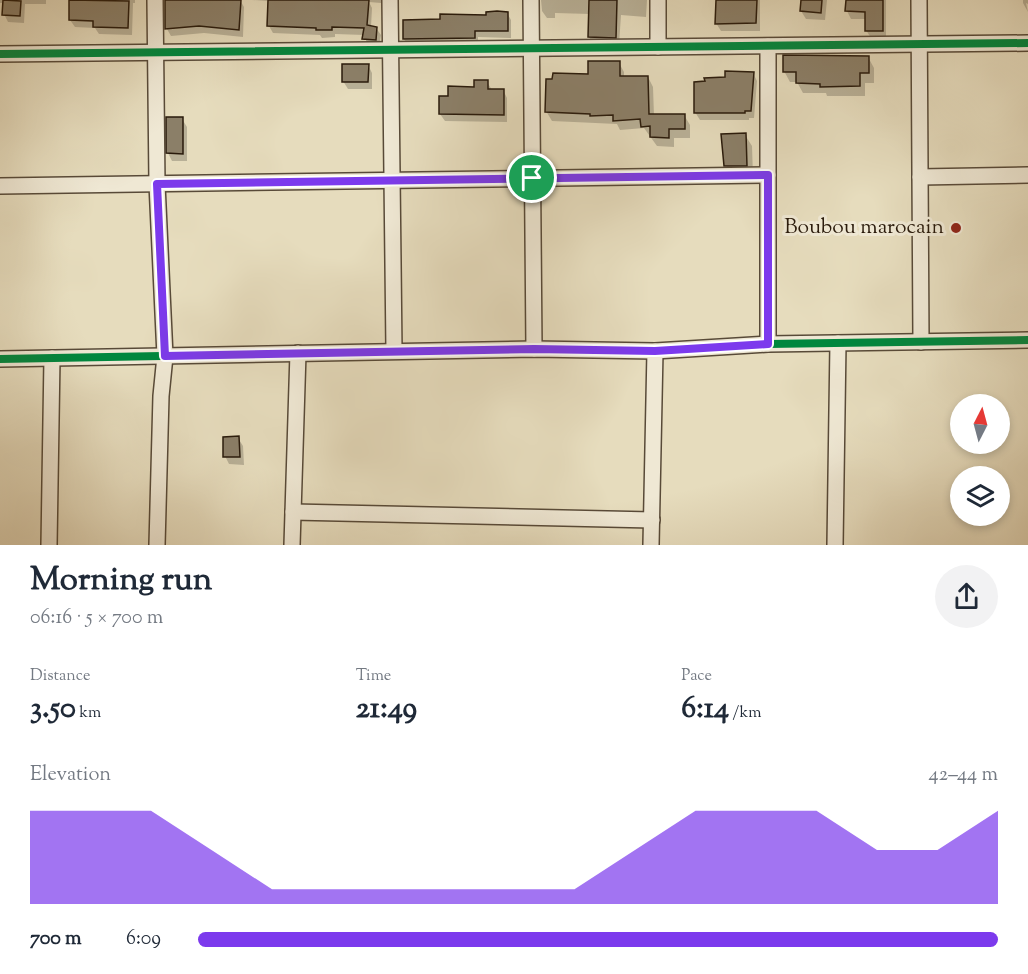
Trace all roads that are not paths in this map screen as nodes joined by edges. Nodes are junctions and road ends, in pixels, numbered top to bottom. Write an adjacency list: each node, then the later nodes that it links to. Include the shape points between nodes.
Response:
1 (156, 0): 12 (street)
2 (390, 0): 11 (street)
3 (531, 0): 10 (street)
4 (658, 0): 9 (street)
5 (919, 0): 7 (street)
6 (1028, 43): 7 (street)
7 (920, 44): 8 (street); 16 (street)
8 (768, 46): 9 (street); 14 (street)
9 (658, 47): 10 (street)
10 (531, 48): 11 (street); 17 (street)
11 (391, 50): 12 (street); 18 (street)
12 (157, 52): 13 (street); 19 (street)
13 (0, 54)
14 (768, 175): 17 (street); 24 (street)
15 (1028, 175): 16 (street)
16 (920, 177): 22 (street)
17 (532, 178): 18 (street); 25 (street)
18 (392, 180): 19 (street); 26 (street)
19 (157, 184): 20 (street); 29 (street)
20 (0, 186)
21 (1028, 340): 22 (street)
22 (921, 342): 23 (street)
23 (838, 343): 24 (street); 38 (street)
24 (768, 344): 27 (street)
25 (534, 349): 26 (street); 27 (street)
26 (394, 351): 28 (street)
27 (655, 351): 33 (street)
28 (298, 353): 29 (street); 32 (street)
29 (165, 356): 30 (street); 35 (street)
30 (52, 358): 31 (street); 34 (street)
31 (0, 359)
32 (293, 512): 33 (street); 36 (street)
33 (652, 520): 37 (street)
34 (49, 545)
35 (157, 545)
36 (292, 545)
37 (651, 545)
38 (835, 545)

